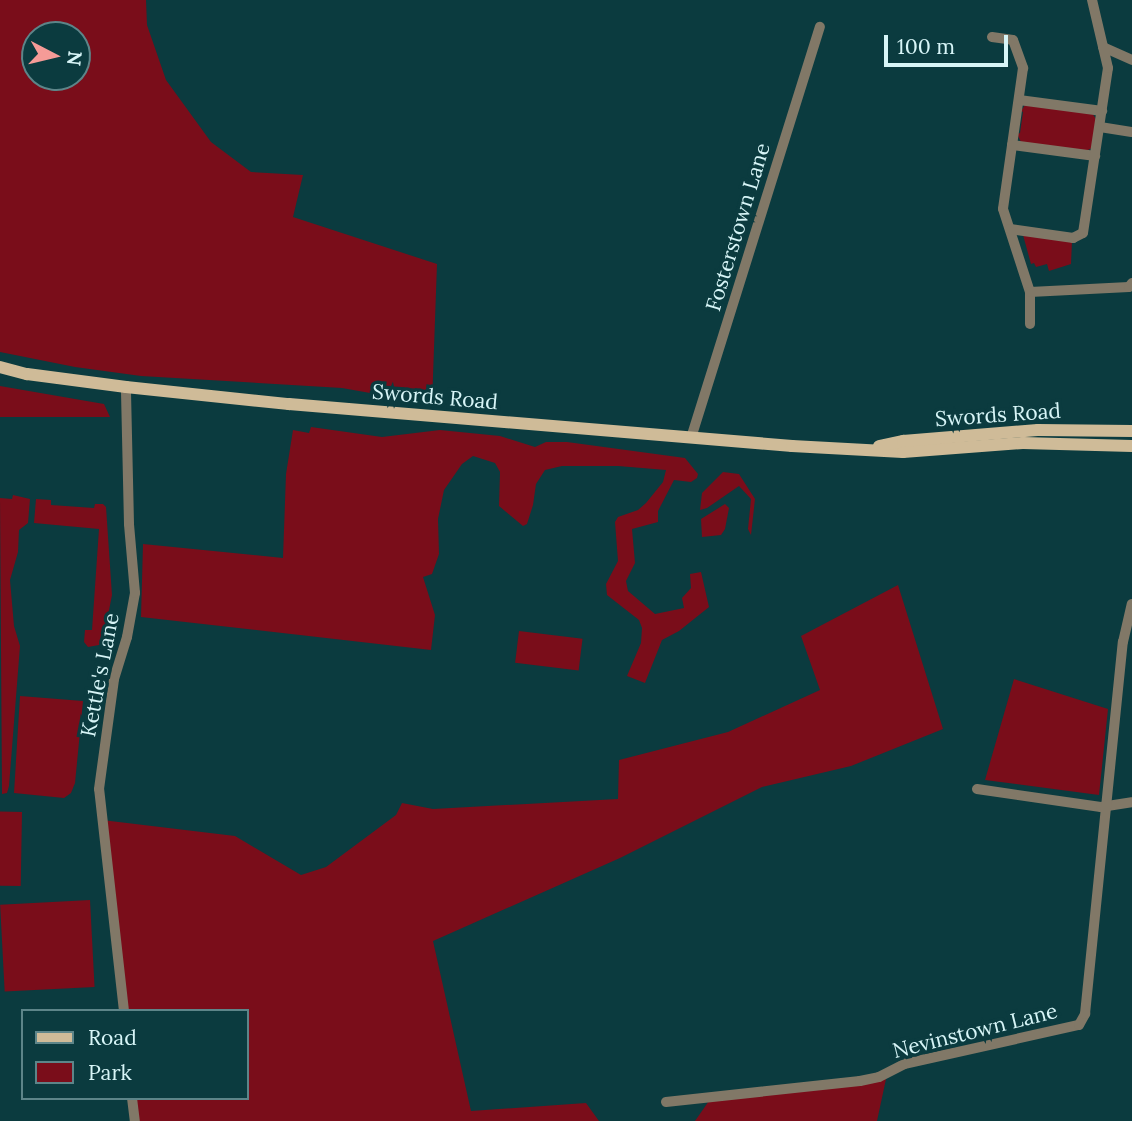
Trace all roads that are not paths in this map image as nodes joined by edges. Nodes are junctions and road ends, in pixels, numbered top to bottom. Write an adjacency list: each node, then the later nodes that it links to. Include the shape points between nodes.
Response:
1 (1092, 0): 4 (street)
2 (820, 27): 19 (street, Fosterstown Lane)
3 (992, 37): 6 (street, via 1017,44 1023,68)
4 (1103, 47): 5 (street); 7 (street, via 1108,68)
5 (1132, 60)
6 (1018, 100): 7 (street); 10 (street)
7 (1102, 111): 8 (street)
8 (1100, 127): 9 (street); 11 (street)
9 (1132, 132)
10 (1012, 145): 11 (street); 12 (street, via 1003,209)
11 (1095, 156): 12 (street, via 1080,237)
12 (1010, 229): 14 (street)
13 (1132, 283): 14 (street, via 1129,287)
14 (1030, 292): 15 (street)
15 (1030, 324)
16 (0, 367): 17 (main road, Swords Road)
17 (125, 387): 19 (main road, Swords Road); 26 (street, Kettle's Lane, via 135,593 114,679 99,789)
18 (1132, 431): 21 (main road, Swords Road, via 1038,430 903,441)
19 (691, 438): 21 (main road, Swords Road)
20 (1132, 446): 21 (main road, Swords Road, via 1062,443 903,452)
21 (869, 449)
22 (1132, 604): 25 (street, Nevinstown Lane, via 1123,642)
23 (977, 789): 25 (street)
24 (1132, 802): 25 (street)
25 (1108, 807): 28 (street, Nevinstown Lane, via 1085,1014 1079,1025 904,1064 860,1081)
26 (124, 1009)
27 (132, 1100): 29 (street)
28 (666, 1102)
29 (135, 1121)

